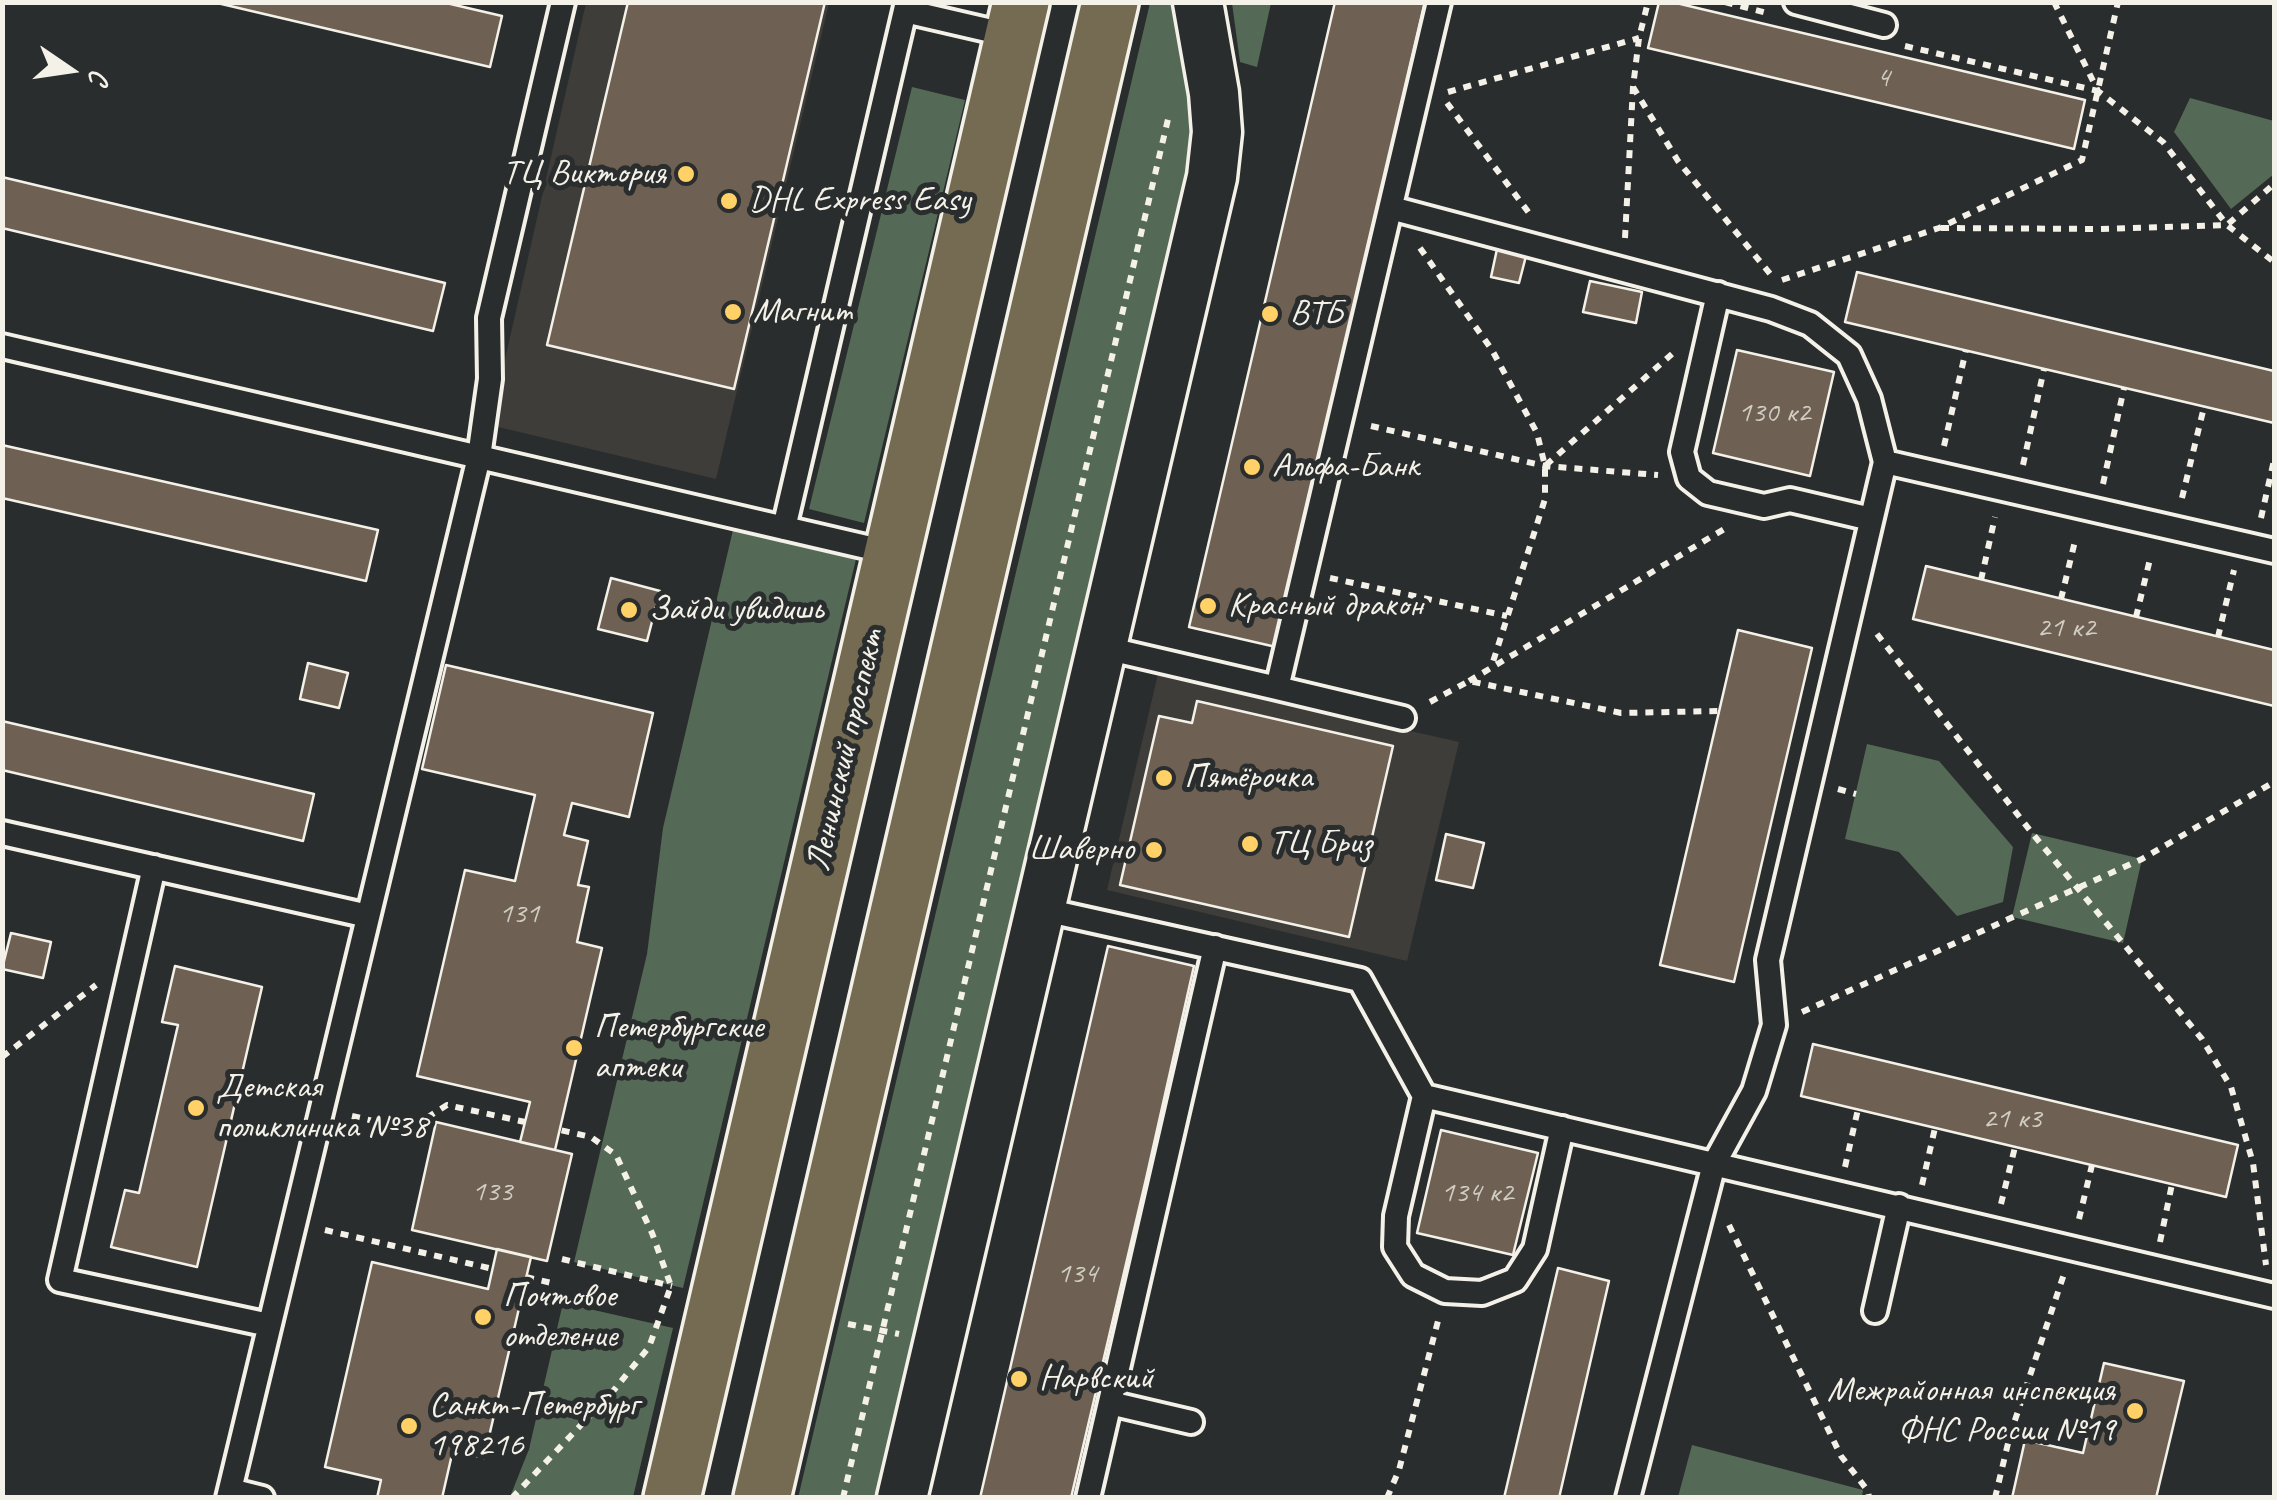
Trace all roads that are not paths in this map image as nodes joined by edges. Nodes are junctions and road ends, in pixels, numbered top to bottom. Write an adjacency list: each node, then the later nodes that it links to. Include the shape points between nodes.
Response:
1 (563, 2): 12 (lane, via 489,318 490,379)
2 (1110, 2): 38 (main road)
3 (1198, 2): 18 (street, via 1214,93 1212,177)
4 (1438, 2): 9 (lane)
5 (1796, 3): 8 (lane)
6 (906, 7): 7 (lane); 15 (lane)
7 (1017, 19): 17 (main road, Ленинский проспект)
8 (1884, 25)
9 (1391, 208): 10 (lane); 19 (lane)
10 (1718, 294): 13 (lane, via 1810,324 1849,354 1869,399); 14 (lane, via 1682,452 1689,478 1708,493 1764,506 1790,500)
11 (2, 346): 12 (lane)
12 (479, 457): 15 (lane); 24 (lane)
13 (1884, 462): 14 (lane); 16 (lane)
14 (1871, 519): 28 (lane, via 1768,960 1774,1025 1754,1090)
15 (784, 528): 17 (lane)
16 (2256, 547)
17 (892, 554): 37 (main road, Ленинский проспект)
18 (1101, 648): 19 (lane); 23 (street)
19 (1278, 688): 20 (lane)
20 (1402, 718)
21 (2, 833): 22 (lane)
22 (154, 868): 24 (lane); 32 (lane, via 60,1280)
23 (1040, 908): 25 (lane); 39 (street)
24 (368, 916): 32 (lane)
25 (1215, 947): 26 (lane, via 1360,980); 33 (lane)
26 (1424, 1096): 27 (lane); 27 (lane, via 1396,1216 1396,1247 1413,1275 1446,1291 1482,1292 1515,1280 1534,1249)
27 (1562, 1128): 28 (lane)
28 (1711, 1174): 29 (lane); 41 (lane)
29 (1908, 1208): 30 (lane); 31 (lane)
30 (2272, 1296)
31 (1875, 1311)
32 (269, 1325): 35 (lane)
33 (1110, 1403): 34 (lane); 40 (lane)
34 (1191, 1422)
35 (229, 1494): 36 (lane)
36 (262, 1498)
37 (672, 1498)
38 (762, 1498)
39 (902, 1498)
40 (1088, 1498)
41 (1628, 1498)

